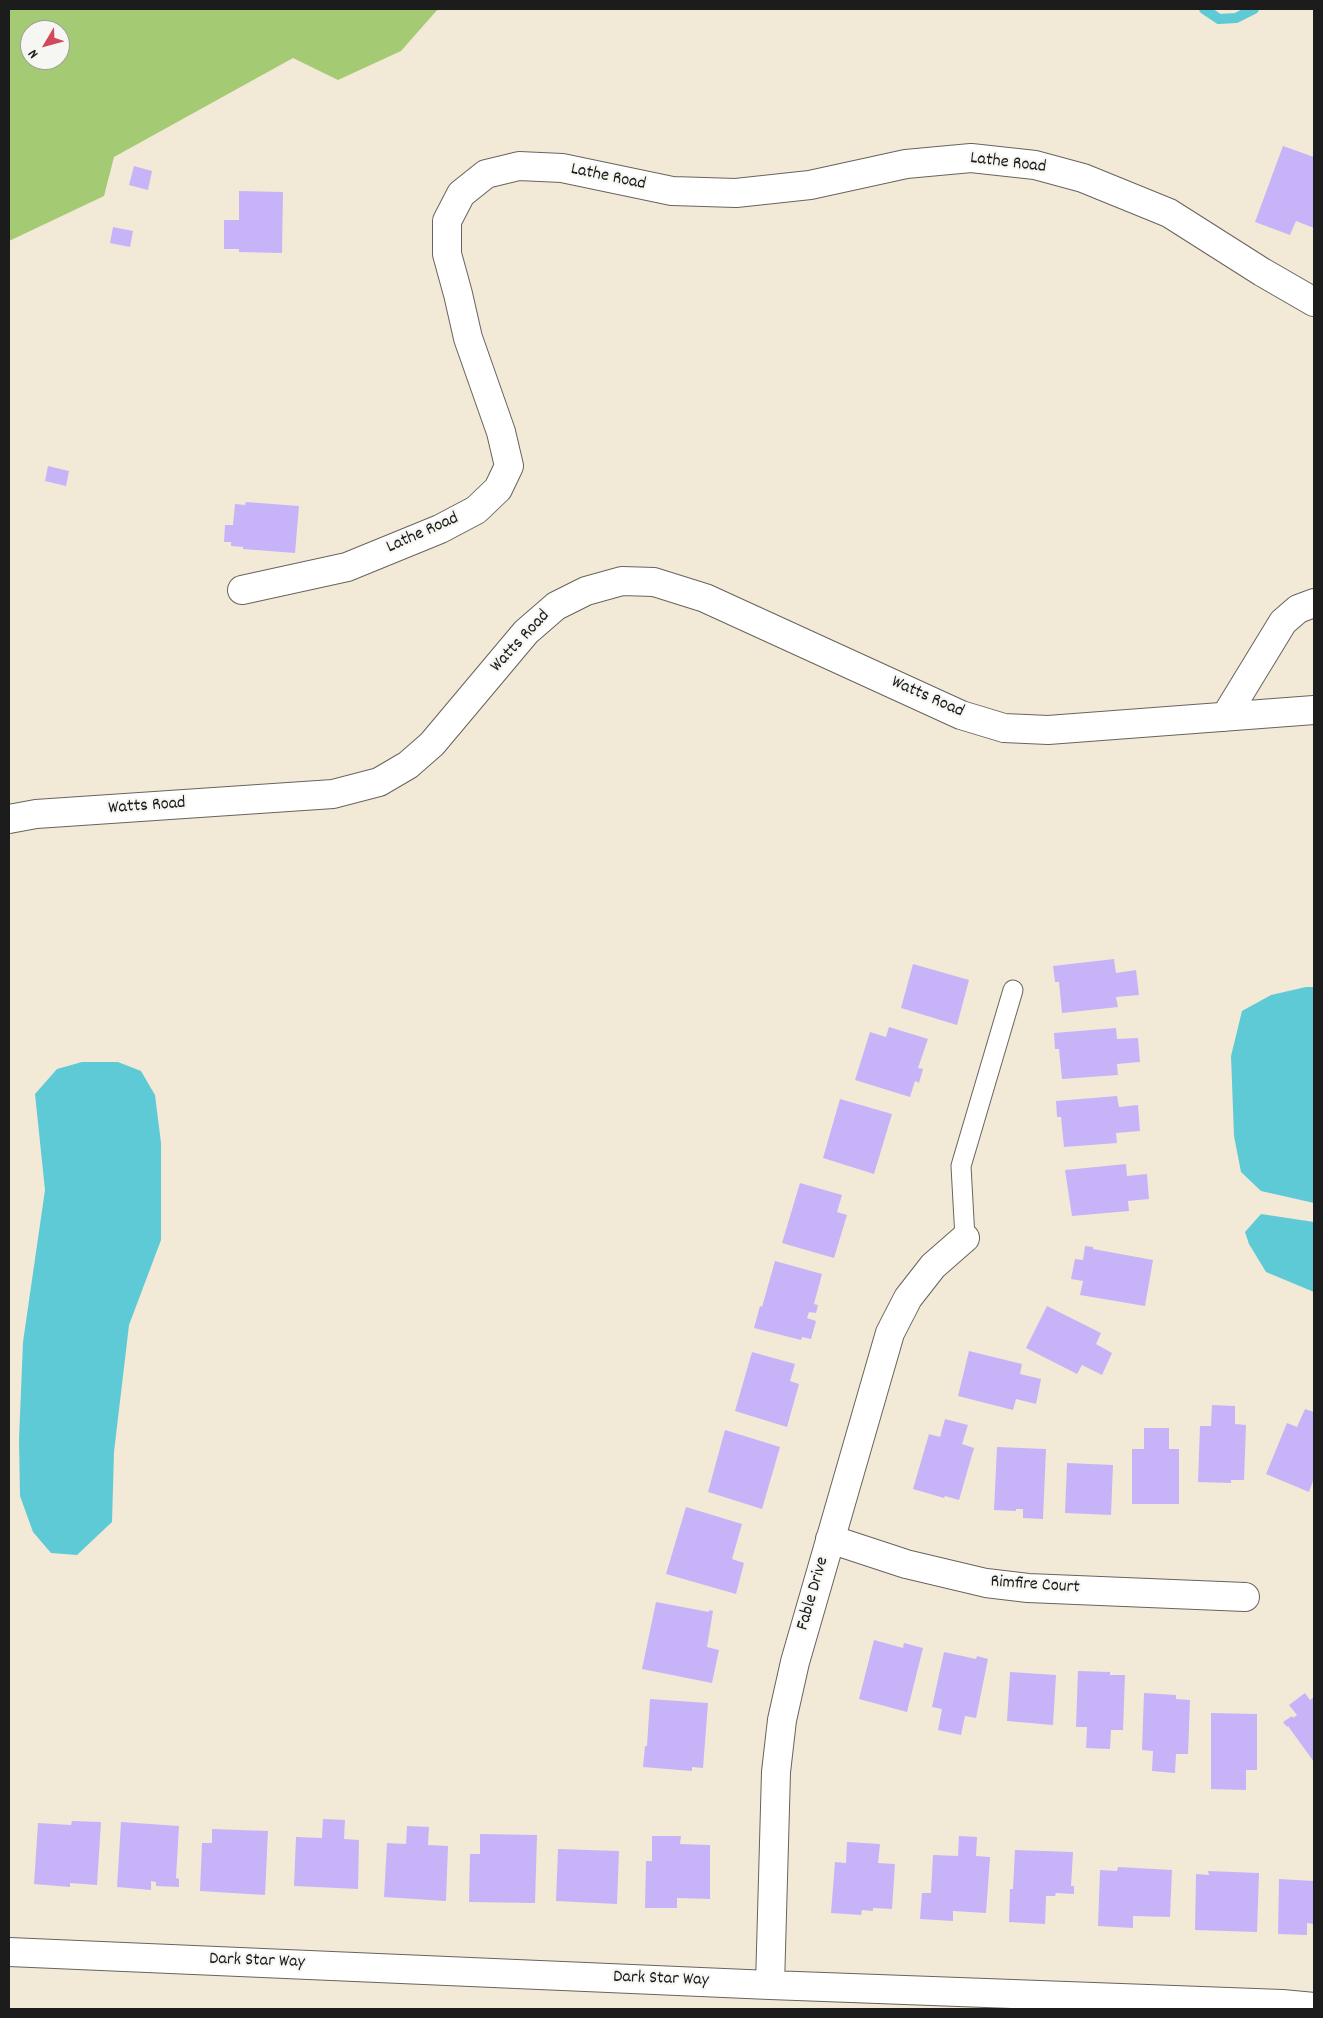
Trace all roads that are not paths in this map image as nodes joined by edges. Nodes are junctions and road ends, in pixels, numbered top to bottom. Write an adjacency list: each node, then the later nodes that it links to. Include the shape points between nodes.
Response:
1 (1314, 302): 2 (street, Lathe Road, via 1168,213 1083,178 1036,165 971,158 906,164 810,185 736,193 672,191 562,168 520,166 486,174 461,194 447,221 447,254 468,338 510,466 498,489 476,510 440,529 347,567)
2 (242, 590)
3 (1314, 603): 5 (street, via 1298,609 1283,622)
4 (1314, 710): 5 (street, Watts Road)
5 (1225, 717): 6 (street, Watts Road, via 1048,730 1004,728 961,715 705,598 654,582 622,582 586,591 556,606 526,632 432,744 408,765 378,782 333,794 36,814)
6 (9, 819)
7 (1013, 990): 8 (lane, via 961,1166)
8 (965, 1238): 9 (street, Fable Drive, via 933,1266 913,1291 890,1333)
9 (830, 1539): 10 (street, Rimfire Court, via 906,1564 986,1583 1028,1588); 12 (street, Fable Drive, via 782,1720 776,1772)
10 (1245, 1597)
11 (9, 1952): 12 (street, Dark Star Way)
12 (770, 1985): 13 (street, Dark Star Way)
13 (1314, 2007)

